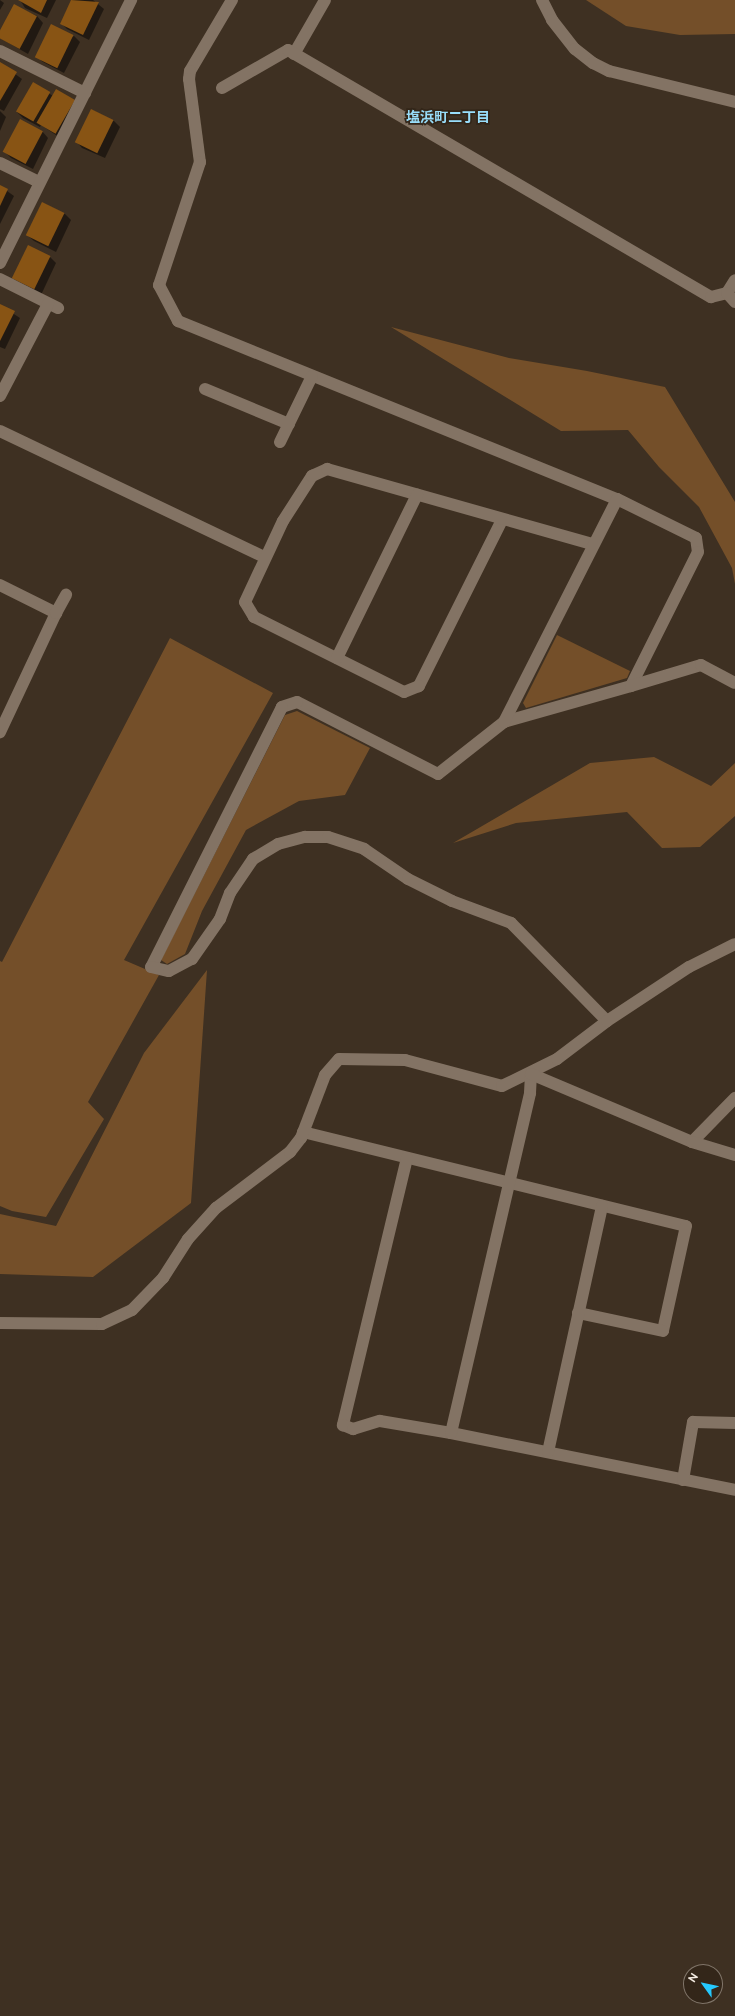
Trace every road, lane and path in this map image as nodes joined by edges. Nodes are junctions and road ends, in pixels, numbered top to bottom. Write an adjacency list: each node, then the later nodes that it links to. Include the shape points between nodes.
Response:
1 (232, 0): 16 (street, via 190,71 200,162 159,285 178,321)
2 (325, 0): 6 (street)
3 (542, 0): 9 (street, via 552,20 575,49 593,63 609,71)
4 (127, 2): 8 (street)
5 (0, 51): 8 (street)
6 (294, 54): 7 (street, via 288,50); 15 (street, via 711,297)
7 (222, 88)
8 (85, 93): 11 (street)
9 (735, 102)
10 (0, 163): 11 (street)
11 (39, 182): 12 (street)
12 (0, 263)
13 (0, 278): 18 (street, via 53,306)
14 (735, 280): 15 (street)
15 (731, 297)
16 (312, 376): 19 (street); 23 (street)
17 (204, 389): 19 (street)
18 (0, 396)
19 (289, 424): 21 (street)
20 (0, 431): 26 (street)
21 (280, 442)
22 (417, 495): 24 (street); 26 (street, via 327,469 312,476 283,521); 30 (street)
23 (617, 499): 25 (street); 32 (street, via 696,538 698,552)
24 (502, 520): 25 (street); 30 (street, via 419,686 404,692)
25 (592, 544): 33 (street)
26 (264, 557): 30 (street, via 245,602 254,617)
27 (0, 585): 29 (street)
28 (66, 595): 29 (street)
29 (56, 613): 34 (street)
30 (337, 658)
31 (735, 683): 32 (street, via 701,665)
32 (631, 686): 33 (street)
33 (504, 722): 36 (street, via 438,774 297,702 282,707 151,967 169,971 192,959 220,919 230,893 253,859 278,844 305,837 328,837 364,849 408,879 452,901 511,924)
34 (0, 732)
35 (735, 944): 36 (street, via 689,967)
36 (608, 1021): 37 (street, via 557,1059)
37 (531, 1074): 39 (street, via 502,1086 405,1060 338,1059 325,1076); 40 (street); 43 (street, via 530,1092)
38 (735, 1098): 40 (street)
39 (303, 1132): 42 (street); 46 (street, via 290,1152 216,1208 188,1239 163,1278 132,1310 102,1324)
40 (692, 1142): 41 (street)
41 (735, 1155)
42 (407, 1158): 43 (street); 48 (street, via 343,1425 353,1429 380,1421)
43 (508, 1183): 44 (street); 48 (street)
44 (602, 1206): 45 (street); 45 (street, via 686,1226 663,1331)
45 (578, 1313): 49 (street)
46 (0, 1323)
47 (735, 1423): 50 (street, via 693,1422)
48 (451, 1433): 49 (street)
49 (548, 1452): 50 (street)
50 (683, 1480): 51 (street)
51 (735, 1490)

